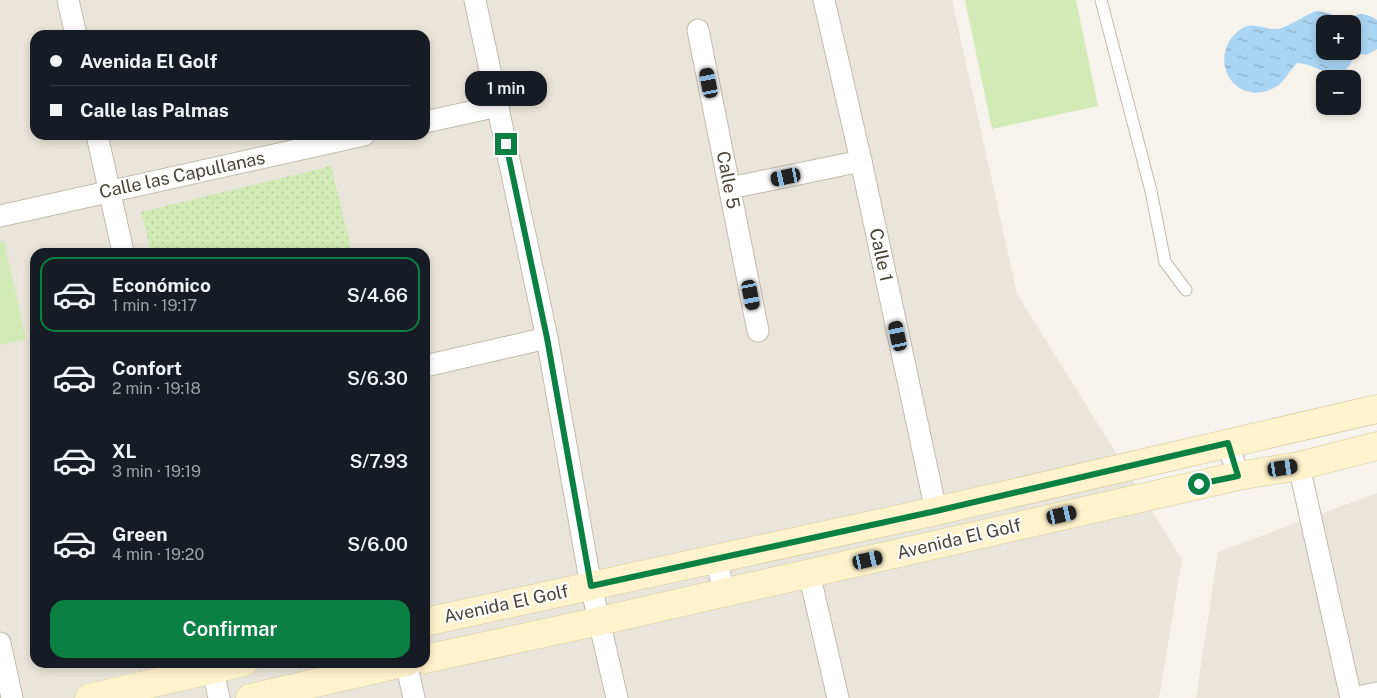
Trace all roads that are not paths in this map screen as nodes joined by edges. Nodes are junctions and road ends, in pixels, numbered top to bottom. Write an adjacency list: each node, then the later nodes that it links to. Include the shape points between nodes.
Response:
1 (68, 0): 5 (street)
2 (475, 0): 7 (street)
3 (824, 0): 11 (street, Calle 1)
4 (1101, 0): 16 (lane, via 1151,192 1165,262)
5 (75, 30)
6 (698, 30): 12 (street, Calle 5)
7 (498, 106): 8 (street); 18 (street)
8 (430, 121)
9 (98, 140): 13 (street)
10 (341, 140): 13 (street, Calle las Capullanas)
11 (861, 161): 12 (street); 25 (street, Calle 1)
12 (730, 188): 17 (street, Calle 5)
13 (109, 191): 14 (street, Calle las Capullanas); 15 (street)
14 (0, 216)
15 (122, 248)
16 (1186, 290)
17 (758, 331)
18 (547, 338): 19 (street); 28 (street)
19 (430, 365)
20 (1377, 409): 21 (main road, Avenida El Golf)
21 (1228, 443): 24 (street); 25 (main road, Avenida El Golf)
22 (1377, 446): 23 (main road, Avenida El Golf)
23 (1298, 466): 24 (main road, Avenida El Golf); 46 (street)
24 (1238, 476): 27 (main road, Avenida El Golf)
25 (936, 511): 26 (main road, Avenida El Golf)
26 (716, 559): 28 (main road, Avenida El Golf); 29 (street)
27 (809, 573): 29 (main road, Avenida El Golf); 45 (street)
28 (591, 586): 30 (main road, Avenida El Golf); 31 (street)
29 (724, 592): 31 (main road, Avenida El Golf)
30 (430, 621)
31 (600, 621): 33 (main road, Avenida El Golf); 44 (street)
32 (0, 643): 39 (street)
33 (430, 657)
34 (204, 668): 40 (main road)
35 (212, 668): 41 (street)
36 (381, 668): 42 (main road)
37 (408, 668): 43 (street)
38 (1377, 693): 46 (street)
39 (12, 698)
40 (89, 698)
41 (219, 698)
42 (250, 698)
43 (414, 698)
44 (617, 698)
45 (838, 698)
46 (1352, 698)

